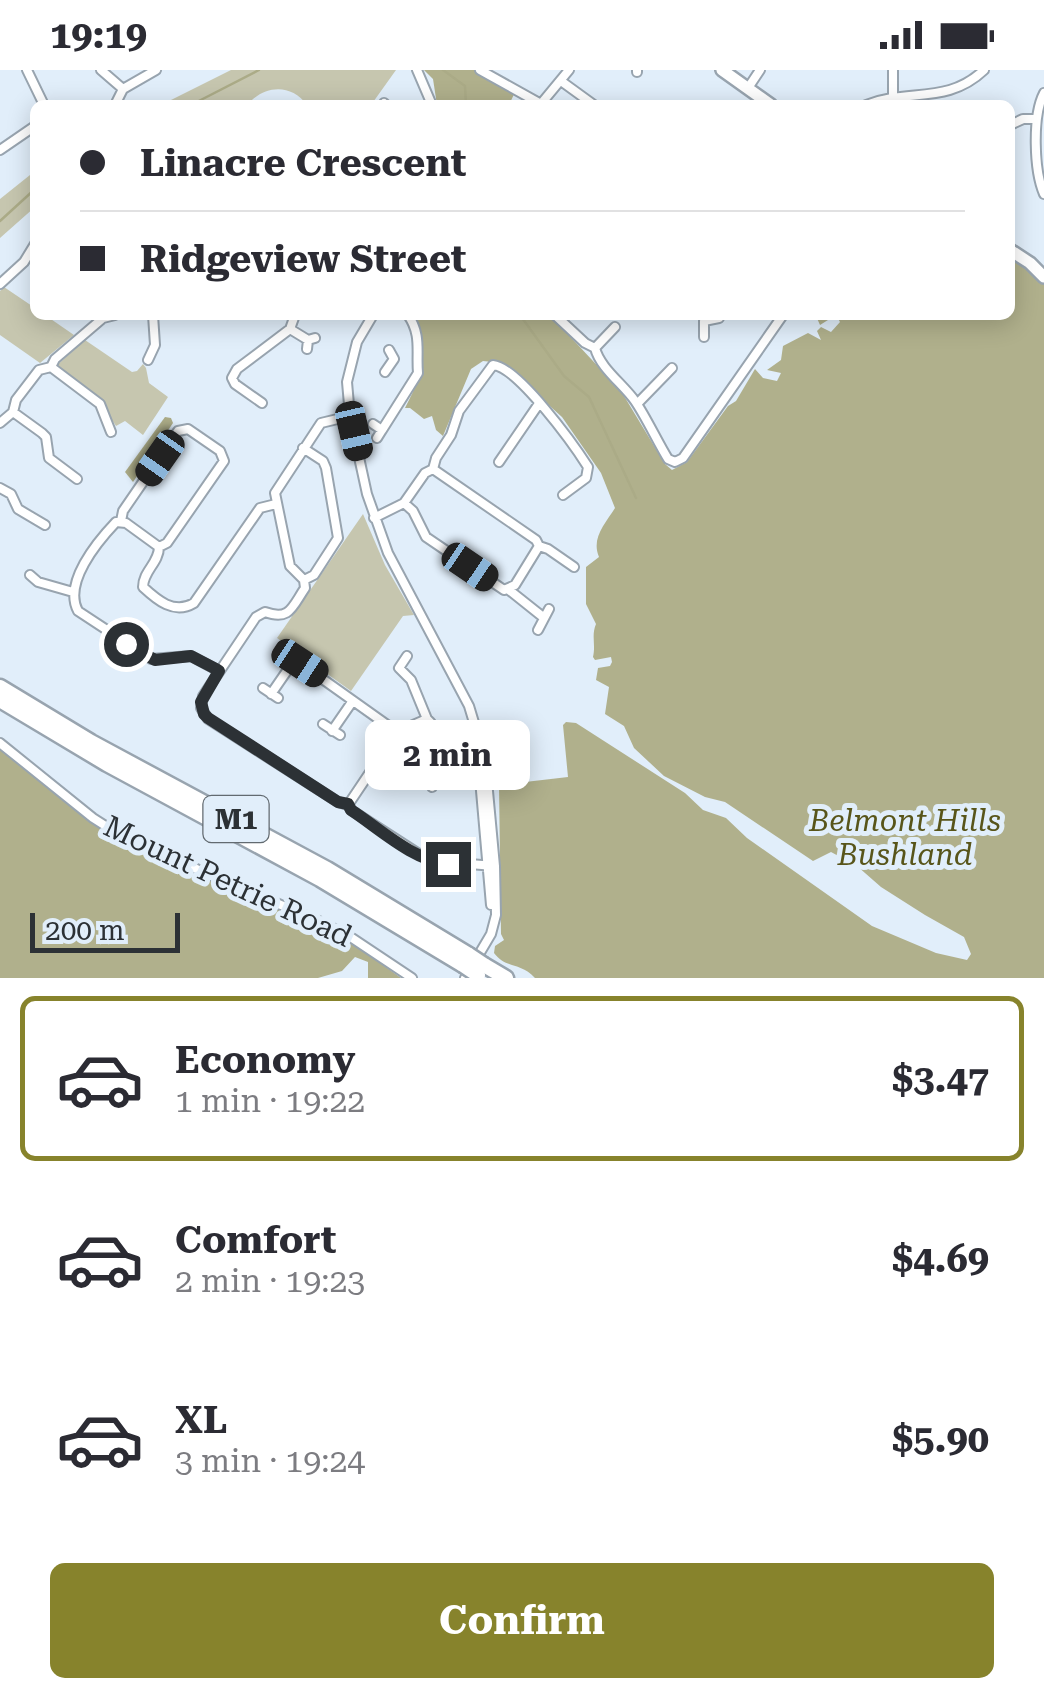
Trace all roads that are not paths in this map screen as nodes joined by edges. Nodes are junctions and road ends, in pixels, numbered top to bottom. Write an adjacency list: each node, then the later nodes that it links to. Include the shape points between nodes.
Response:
1 (27, 70): 18 (street)
2 (101, 70): 14 (street)
3 (156, 70): 14 (street)
4 (417, 70): 20 (street)
5 (480, 70): 11 (street)
6 (569, 70): 12 (street)
7 (722, 70): 13 (main road)
8 (760, 70): 13 (street)
9 (893, 70): 17 (street)
10 (984, 70): 16 (street, via 961,88)
11 (497, 74): 21 (street)
12 (562, 80): 22 (street); 23 (street)
13 (748, 88): 24 (main road)
14 (123, 89): 19 (street)
15 (1044, 93): 27 (street)
16 (936, 94): 17 (street); 26 (street)
17 (893, 98): 25 (street)
18 (42, 100)
19 (118, 100)
20 (430, 100)
21 (534, 100)
22 (543, 100)
23 (588, 100)
24 (764, 100)
25 (885, 100)
26 (937, 100)
27 (1036, 118): 28 (street); 31 (street)
28 (1015, 123)
29 (30, 129): 30 (street)
30 (0, 150)
31 (1044, 194)
32 (1015, 253): 34 (main road)
33 (30, 258): 35 (street)
34 (1044, 277)
35 (0, 284)
36 (101, 320): 53 (street)
37 (153, 320): 51 (street)
38 (293, 320): 47 (street)
39 (371, 320): 60 (street, via 351,358)
40 (410, 320): 52 (street, via 420,346)
41 (561, 320): 50 (street)
42 (701, 320): 45 (street)
43 (712, 320): 45 (street)
44 (780, 320): 56 (street, via 683,458 668,458)
45 (704, 322): 48 (street)
46 (615, 328): 50 (street)
47 (290, 329): 49 (street); 57 (street, via 232,378)
48 (704, 337)
49 (310, 342)
50 (595, 348): 56 (street)
51 (148, 360)
52 (415, 360): 55 (street, via 391,354); 62 (street, via 416,379 380,434)
53 (51, 367): 59 (street, via 39,370); 63 (street, via 100,404)
54 (672, 368): 56 (street)
55 (385, 372)
56 (638, 404)
57 (264, 405)
58 (538, 405): 65 (street); 66 (street, via 505,368 488,367 459,411); 69 (street, via 568,434 589,470)
59 (13, 412): 61 (street); 67 (street, via 46,437 49,458)
60 (350, 416): 64 (street, via 321,423); 72 (street)
61 (0, 423)
62 (374, 424)
63 (111, 432)
64 (303, 448): 71 (street, via 277,486); 79 (street, via 323,461 339,531 314,575)
65 (499, 462)
66 (434, 469): 70 (street); 75 (street)
67 (78, 479)
68 (0, 488): 74 (street)
69 (564, 495)
70 (404, 503): 72 (street); 80 (street, via 426,537)
71 (276, 504): 76 (street, via 260,508 184,608 171,608 143,586); 79 (street, via 290,566)
72 (374, 518): 95 (street, via 458,687 478,752)
73 (121, 521): 76 (street); 76 (street, via 178,431 188,429 224,461); 81 (street, via 79,574)
74 (45, 525)
75 (539, 546): 77 (street); 80 (street)
76 (160, 547)
77 (574, 567)
78 (30, 574): 81 (street)
79 (304, 580): 84 (street, via 286,615 259,614)
80 (508, 590): 82 (street, via 546,613)
81 (73, 592): 84 (street, via 78,611 146,657 191,656)
82 (538, 630)
83 (407, 656): 89 (street, via 399,668)
84 (219, 671): 94 (street, via 202,696 204,714)
85 (0, 687): 96 (highway, M1, via 314,862)
86 (271, 693): 88 (street, via 295,662)
87 (0, 700): 96 (highway, M1)
88 (352, 702): 90 (street, via 336,733); 91 (street)
89 (427, 719): 91 (street); 93 (street, via 442,744)
90 (322, 724)
91 (397, 732): 94 (street)
92 (0, 743): 97 (street, Mount Petrie Road, via 126,839 321,922)
93 (432, 788)
94 (348, 804): 95 (street, via 430,861)
95 (492, 866): 96 (street, via 491,934)
96 (474, 969): 98 (highway, M1)
97 (412, 978)
98 (506, 978)

